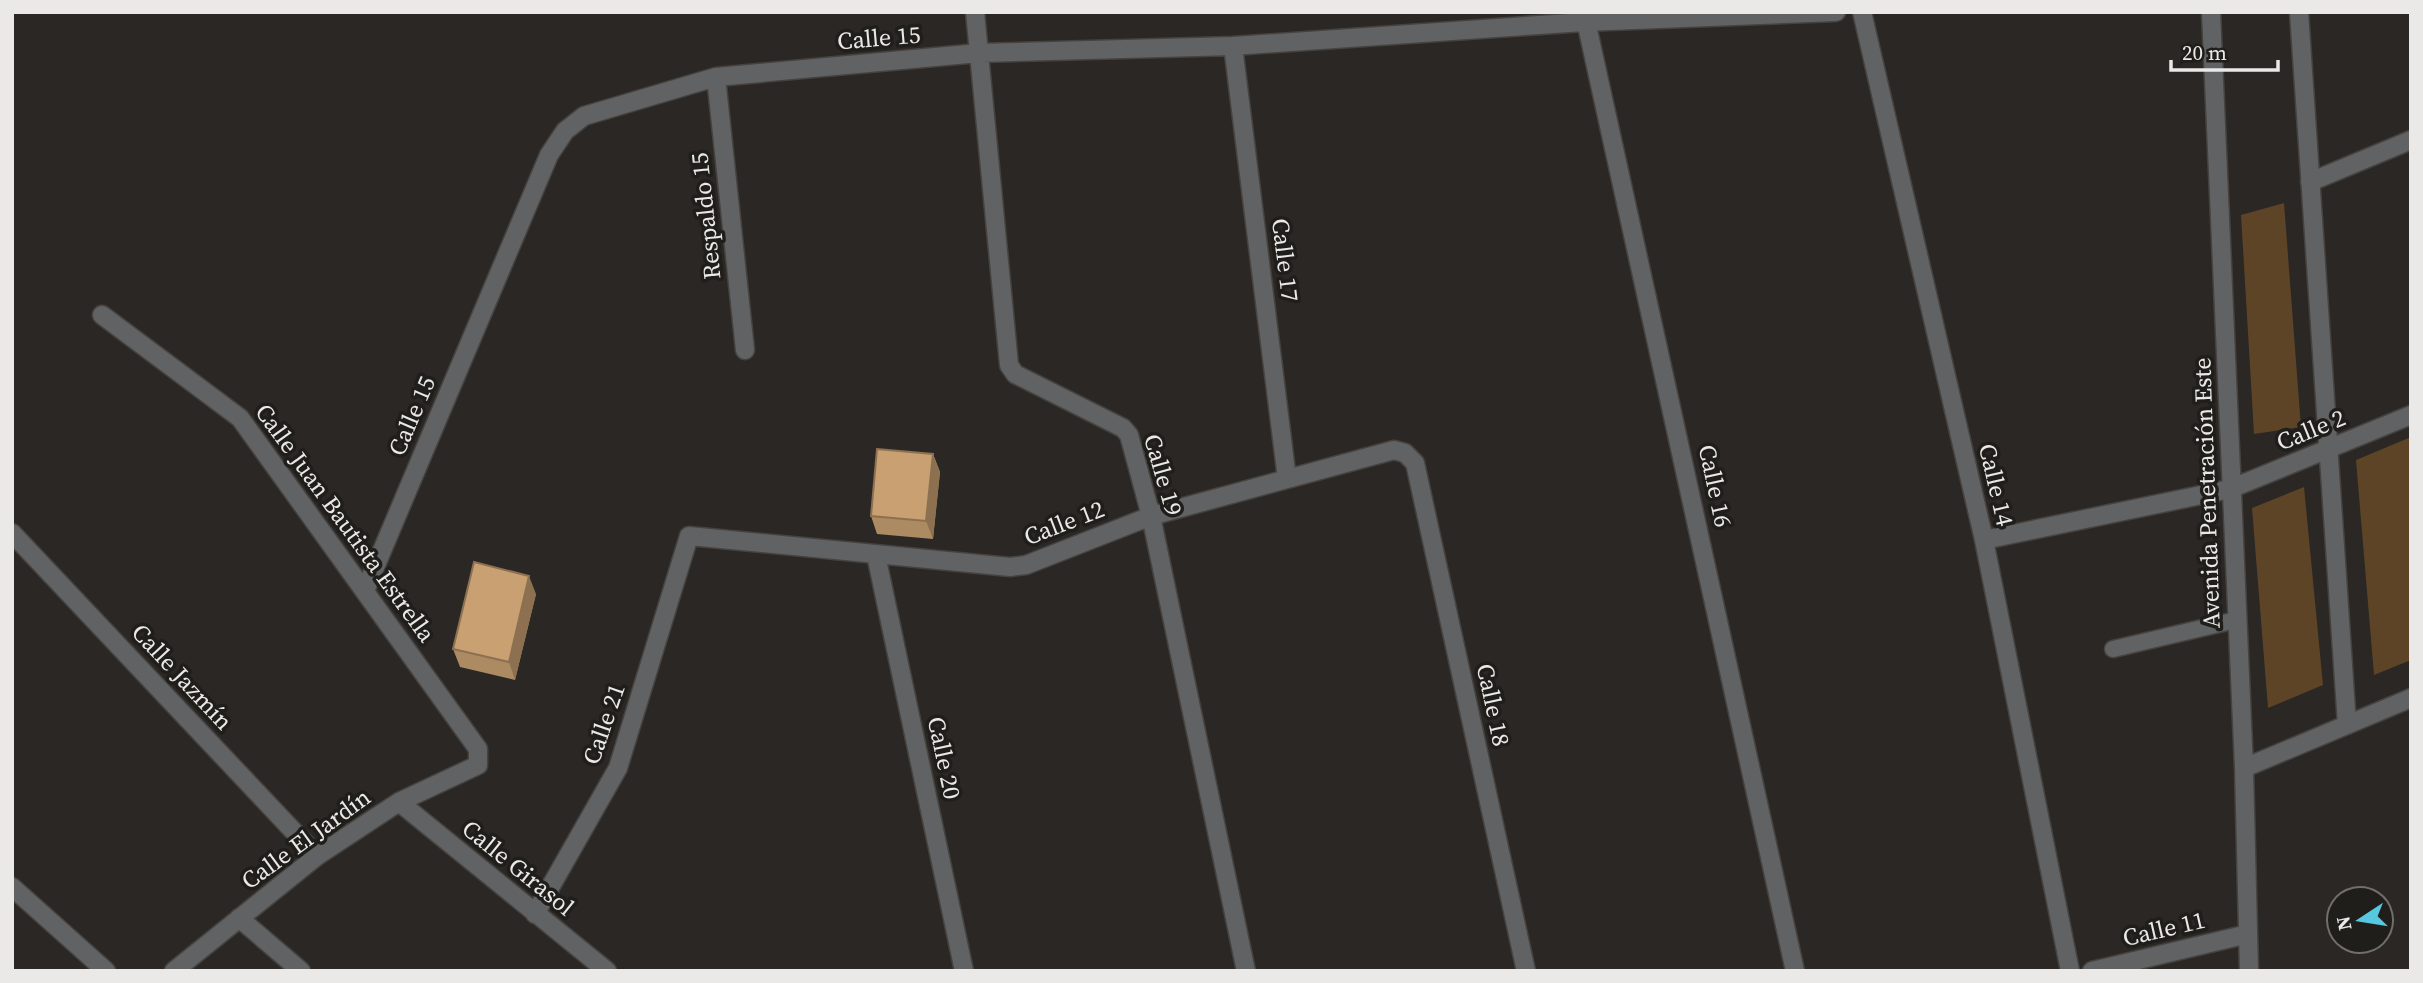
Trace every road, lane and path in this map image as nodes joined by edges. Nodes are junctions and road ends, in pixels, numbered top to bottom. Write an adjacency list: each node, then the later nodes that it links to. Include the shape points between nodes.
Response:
1 (975, 12): 8 (street)
2 (1836, 12): 6 (street, Calle 15)
3 (1862, 12): 22 (street, Calle 14)
4 (2211, 12): 18 (street, Avenida Penetración Este)
5 (2299, 12): 11 (street)
6 (1584, 17): 7 (street, Calle 15); 44 (street, Calle 16)
7 (1233, 46): 8 (street, Calle 15); 17 (street, Calle 17)
8 (979, 53): 9 (street, Calle 15); 19 (street, Calle 19, via 1009,365 1016,374 1129,435)
9 (716, 76): 13 (street, Respaldo 15); 24 (street, Calle 15, via 584,116 565,131 549,155)
10 (2411, 140): 11 (street)
11 (2310, 182): 15 (street)
12 (102, 315): 24 (street, Calle Juan Bautista Estrella, via 240,418)
13 (745, 350)
14 (2411, 415): 15 (street, Calle 2)
15 (2328, 450): 18 (street, Calle 2); 28 (street)
16 (1405, 453): 17 (street, Calle 12, via 1394,450); 43 (street, Calle 18, via 1415,463)
17 (1287, 479): 19 (street, Calle 12)
18 (2230, 489): 22 (street, Calle 2); 25 (street, Avenida Penetración Este)
19 (1151, 516): 23 (street, Calle 12, via 1018,566); 42 (street, Calle 19)
20 (12, 533): 32 (street, Calle Jazmín)
21 (689, 536): 23 (street, Calle 12); 34 (street, Calle 21, via 618,768)
22 (1984, 540): 45 (street, Calle 14)
23 (877, 555): 41 (street, Calle 20)
24 (365, 591): 29 (street, Calle Juan Bautista Estrella, via 471,737 478,749)
25 (2236, 620): 26 (lane); 30 (street, Avenida Penetración Este)
26 (2113, 649)
27 (2411, 698): 28 (street)
28 (2347, 725): 30 (street)
29 (478, 765): 31 (street, Calle El Jardín)
30 (2244, 768): 36 (street, Avenida Penetración Este)
31 (399, 802): 32 (street, Calle El Jardín); 34 (street, Calle Girasol)
32 (317, 856): 35 (street, Calle El Jardín)
33 (12, 887): 37 (street)
34 (535, 914): 40 (street, Calle Girasol)
35 (239, 918): 38 (street, Calle El Jardín); 39 (street)
36 (2248, 934): 46 (street, Calle 11); 47 (street, Avenida Penetración Este)
37 (106, 971)
38 (174, 971)
39 (301, 971)
40 (607, 971)
41 (964, 971)
42 (1246, 971)
43 (1526, 971)
44 (1796, 971)
45 (2070, 971)
46 (2092, 971)
47 (2249, 971)

